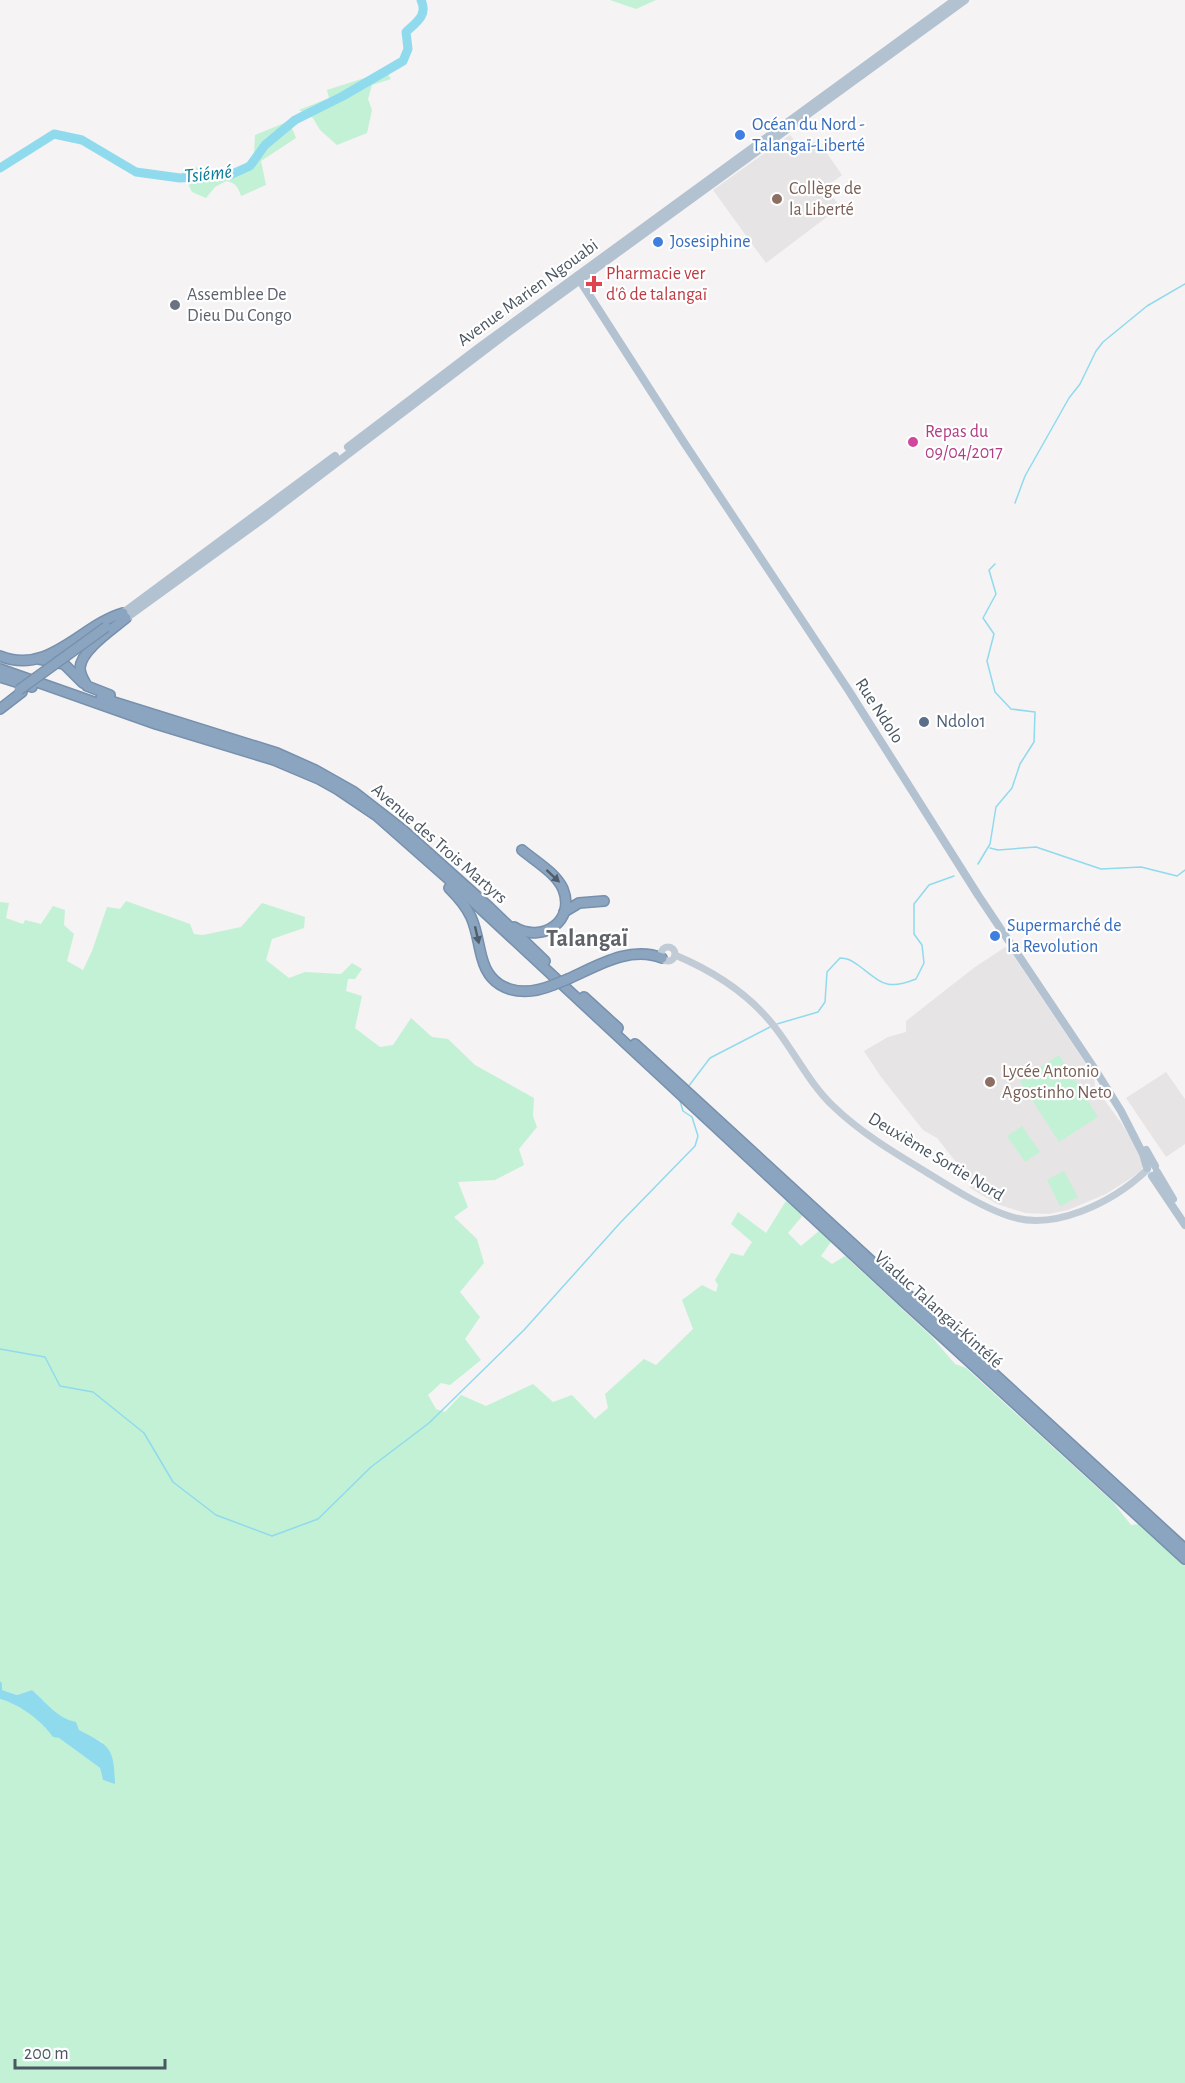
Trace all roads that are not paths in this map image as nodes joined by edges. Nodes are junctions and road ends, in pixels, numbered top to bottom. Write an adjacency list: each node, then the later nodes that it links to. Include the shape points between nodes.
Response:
1 (955, 0): 3 (main road, Avenue Marien Ngouabi)
2 (965, 0): 3 (main road)
3 (579, 278): 4 (main road, via 264,518); 22 (main road, Rue Ndolo, via 1096,1071)
4 (124, 615): 6 (highway, via 108,618 61,650); 10 (highway, via 84,656 80,672); 11 (highway, bridge)
5 (0, 656): 6 (highway, via 18,660)
6 (38, 658): 10 (highway, via 64,664)
7 (0, 662): 13 (highway, Avenue des Trois Martyrs)
8 (0, 669): 12 (highway, Avenue des Trois Martyrs)
9 (0, 677): 12 (highway)
10 (87, 686): 13 (highway, via 162,713)
11 (0, 707)
12 (116, 709): 15 (highway, Avenue des Trois Martyrs, via 274,760 319,779 376,816)
13 (181, 724): 17 (highway, Avenue des Trois Martyrs, via 277,753 361,796)
14 (522, 850): 18 (highway, one-way to 18, via 560,883 565,895)
15 (419, 855): 20 (highway, one-way to 20, bridge, via 467,908 485,967 506,988 533,992 625,955 645,953); 21 (highway, Avenue des Trois Martyrs)
16 (604, 901): 18 (highway, via 585,902)
17 (489, 907): 18 (highway, via 518,929 532,934 550,929); 21 (highway, Avenue des Trois Martyrs)
18 (564, 912)
19 (675, 955): 20 (street, via 669,961); 20 (street, via 673,949 666,947); 22 (street, Deuxième Sortie Nord, via 695,963 736,990 770,1022 815,1086 857,1128 1006,1216 1062,1218 1094,1205)
20 (662, 958)
21 (671, 1082): 25 (highway, Viaduc Talangaï-Kintélé); 26 (highway, Viaduc Talangaï-Kintélé)
22 (1151, 1171): 23 (main road); 24 (main road)
23 (1185, 1218)
24 (1185, 1225)
25 (1185, 1549)
26 (1185, 1558)

